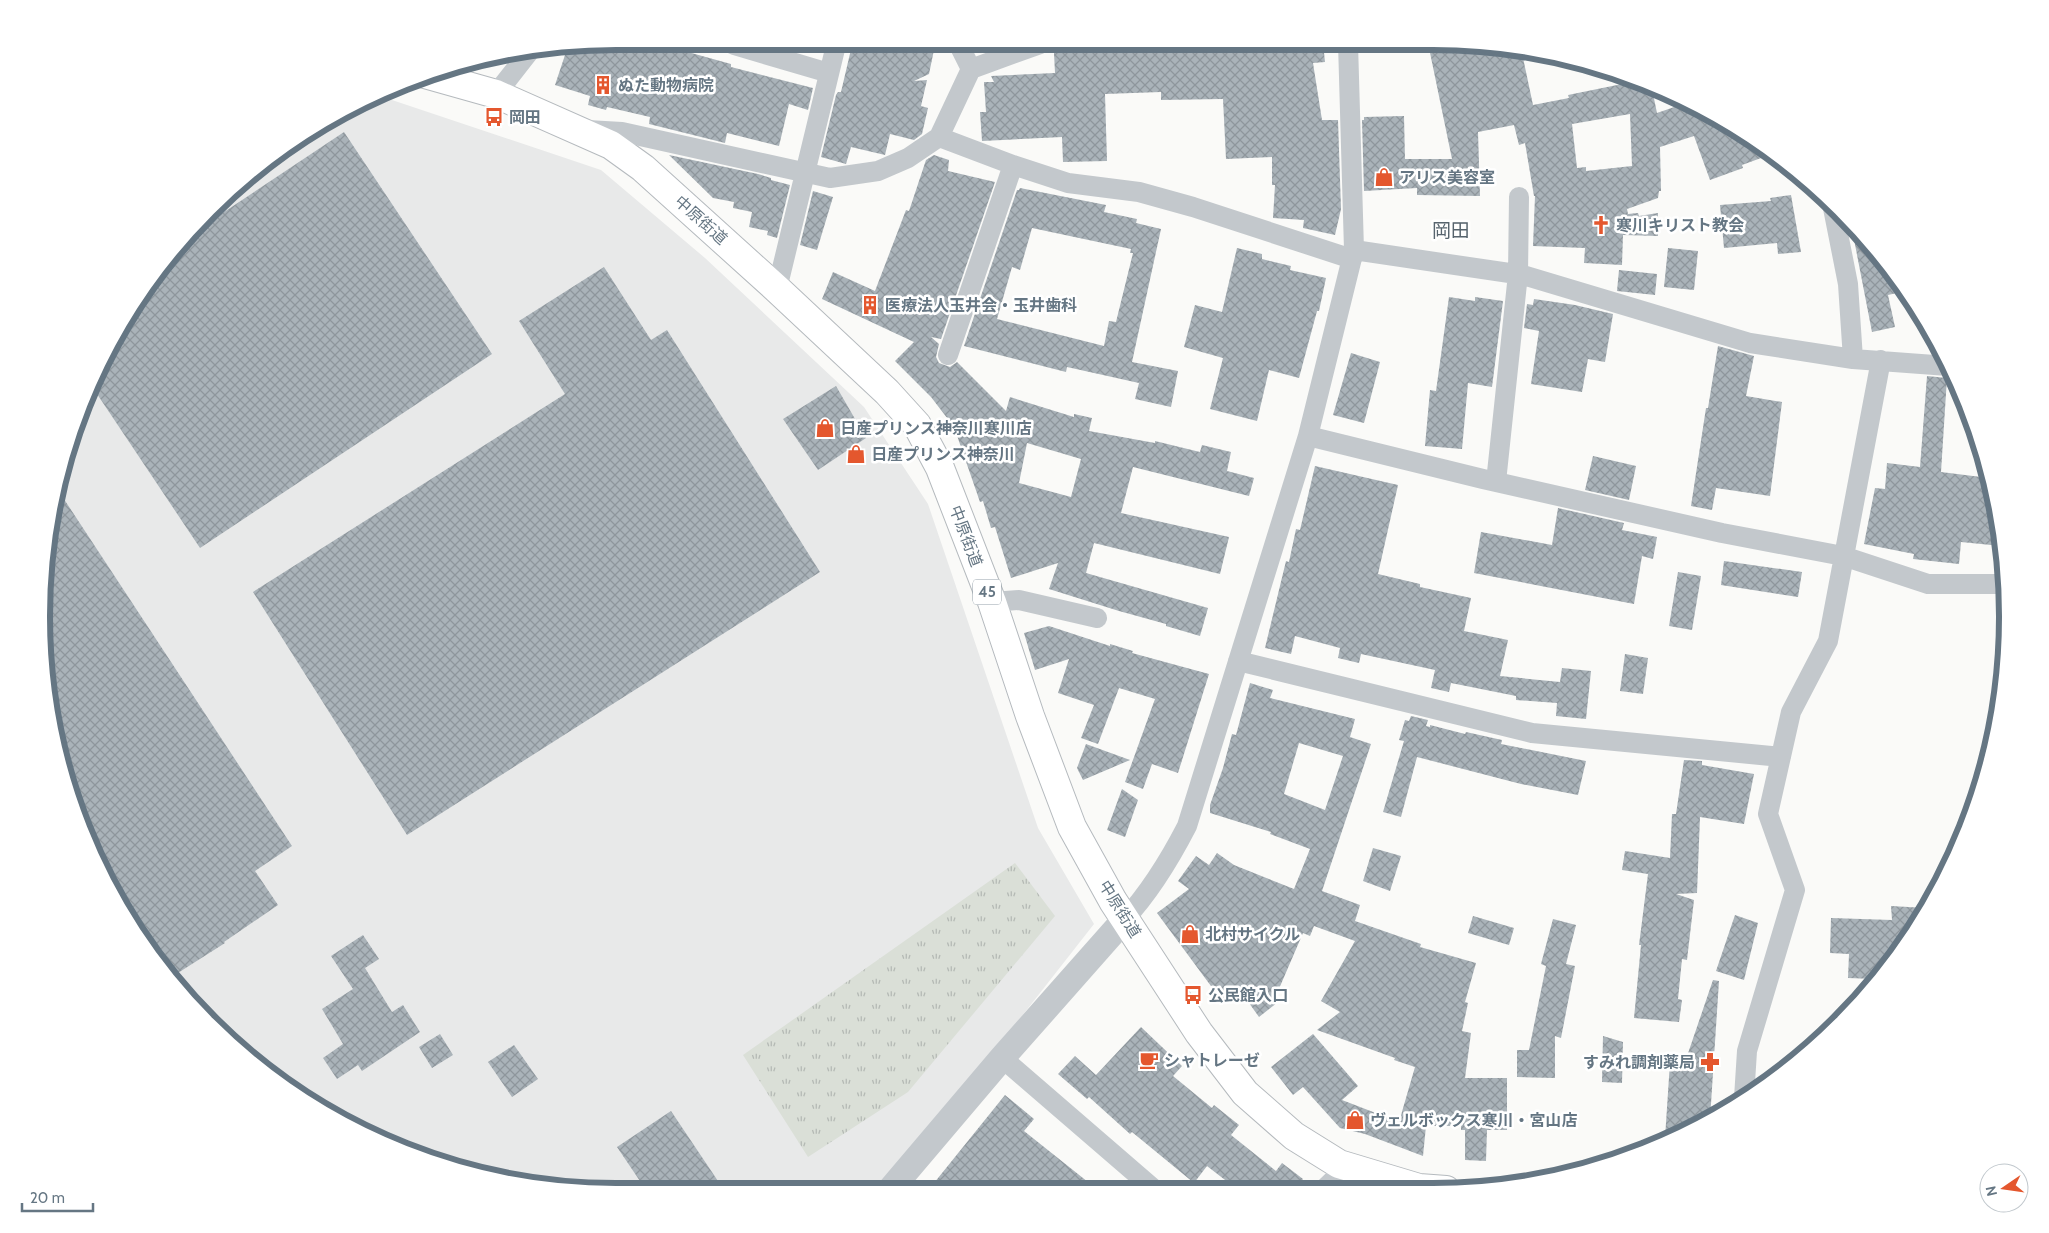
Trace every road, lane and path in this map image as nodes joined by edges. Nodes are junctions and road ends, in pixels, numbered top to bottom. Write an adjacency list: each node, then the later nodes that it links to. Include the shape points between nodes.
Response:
1 (748, 50): 8 (street)
2 (835, 50): 8 (street)
3 (962, 50): 7 (street)
4 (1023, 50): 7 (street)
5 (1348, 50): 17 (street)
6 (524, 58): 10 (street)
7 (971, 69): 12 (street)
8 (829, 73): 14 (street)
9 (440, 78): 10 (main road, 中原街道 / 45)
10 (496, 94): 11 (main road, 中原街道 / 45)
11 (578, 130): 14 (street, via 622,132); 19 (main road, 中原街道 / 45, via 611,145 643,168)
12 (939, 137): 13 (street); 14 (street, via 908,158 878,171 830,178)
13 (1013, 165): 17 (street, via 1068,182 1139,192); 20 (street)
14 (805, 173): 19 (street)
15 (1519, 197): 18 (street)
16 (1835, 218): 21 (street, via 1848,284)
17 (1353, 255): 18 (street); 24 (street)
18 (1518, 274): 21 (street, via 1750,343); 25 (street)
19 (777, 289): 28 (main road, 中原街道 / 45, via 887,392 917,425 940,468)
20 (948, 355)
21 (1853, 359): 22 (street)
22 (1881, 360): 23 (street); 26 (street)
23 (1941, 365)
24 (1308, 436): 25 (street); 30 (street)
25 (1496, 482): 26 (street, via 1722,533)
26 (1843, 556): 27 (street, via 1928,584); 31 (street, via 1828,641 1791,712)
27 (1998, 584)
28 (992, 602): 29 (street, via 1019,600); 32 (main road, 中原街道 / 45, via 1072,827)
29 (1097, 618)
30 (1238, 661): 31 (street, via 1532,733); 32 (street, via 1187,826 1172,856)
31 (1781, 757): 34 (street, via 1768,814 1795,890 1747,1051)
32 (1124, 920): 33 (street); 35 (main road, 中原街道 / 45, via 1199,1033 1245,1093 1294,1136)
33 (1002, 1058): 36 (street); 37 (street)
34 (1745, 1090)
35 (1347, 1166): 38 (street); 39 (main road, 中原街道 / 45)
36 (896, 1183)
37 (1147, 1183)
38 (1330, 1183)
39 (1403, 1183)

